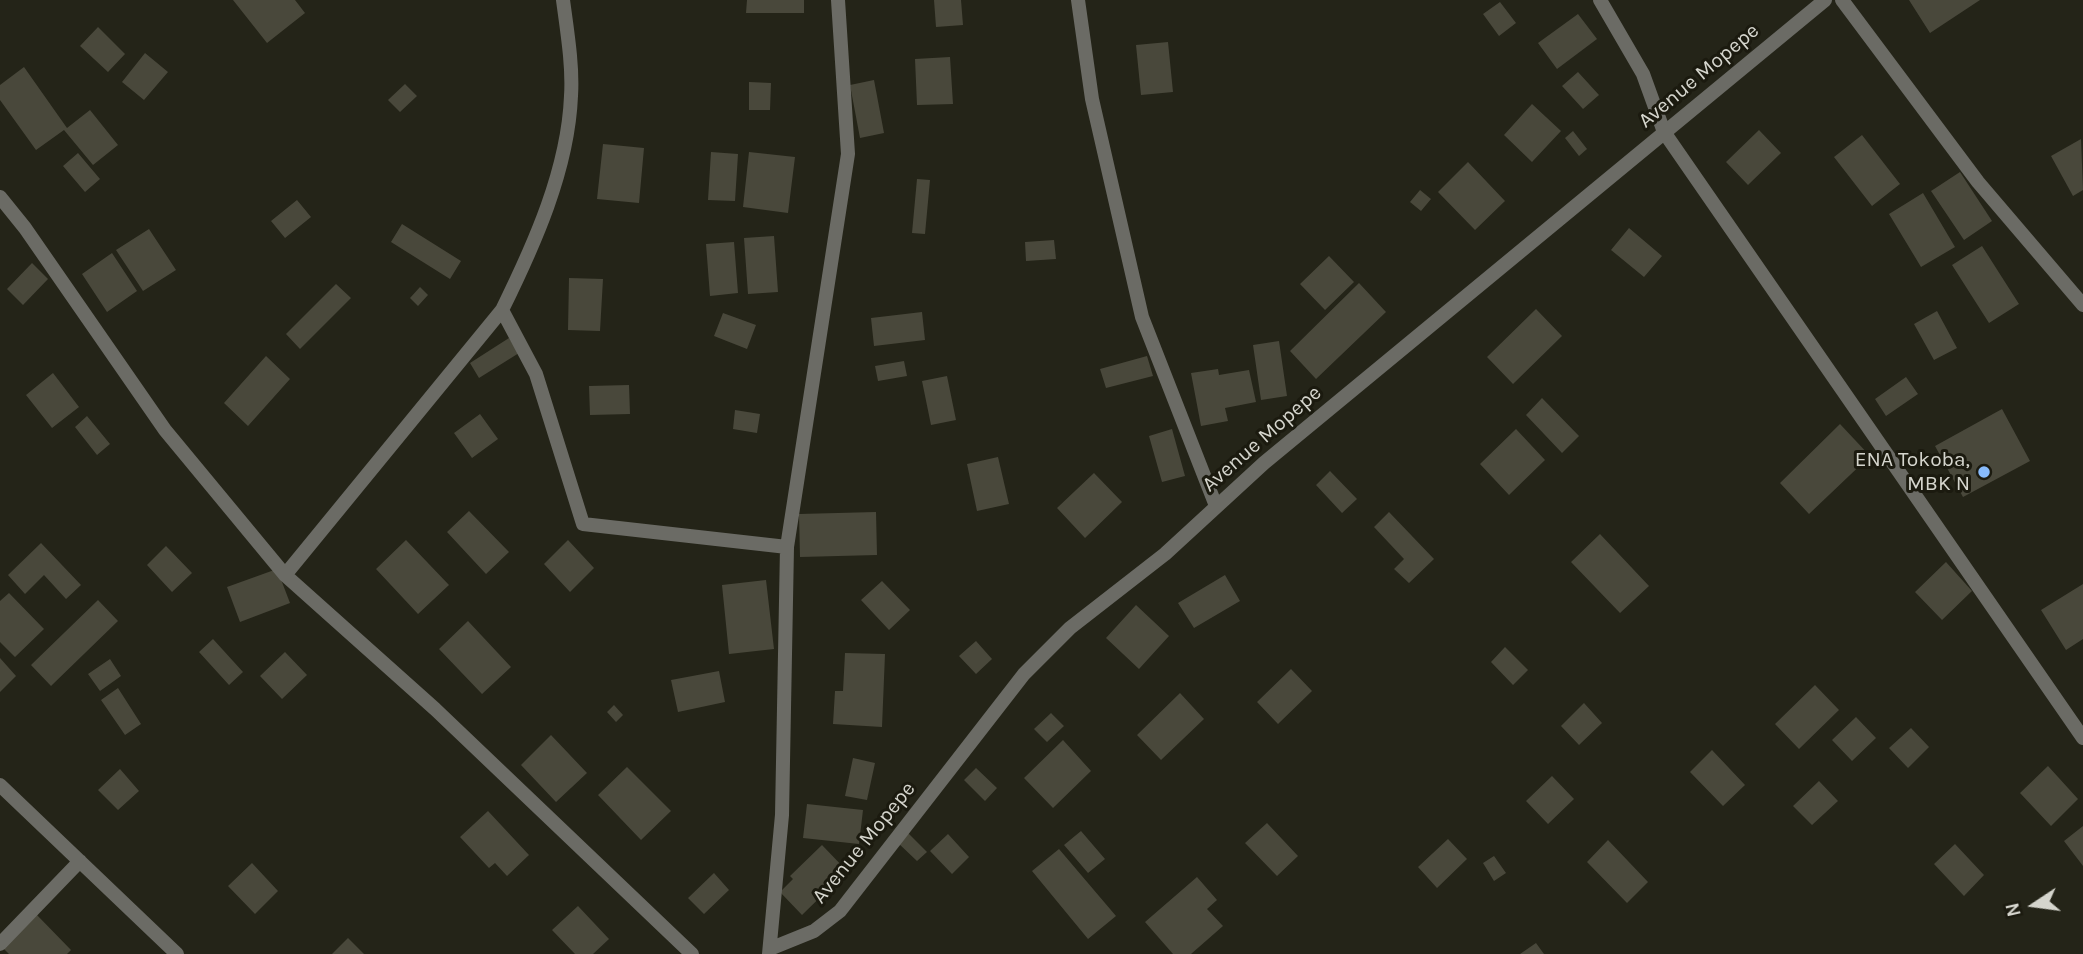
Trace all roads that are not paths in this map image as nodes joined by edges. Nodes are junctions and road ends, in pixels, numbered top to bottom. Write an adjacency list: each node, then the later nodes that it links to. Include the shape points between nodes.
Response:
1 (562, 0): 10 (street, via 571,96 562,150 544,215)
2 (838, 0): 12 (street, via 848,155)
3 (1078, 0): 11 (street, via 1092,99 1142,317)
4 (1600, 0): 7 (street, via 1643,75)
5 (1825, 0): 7 (street, Avenue Mopepe)
6 (1842, 0): 9 (street, via 1978,181)
7 (1664, 132): 11 (street, Avenue Mopepe); 14 (street)
8 (0, 197): 13 (street, via 166,430)
9 (2083, 305)
10 (502, 310): 12 (street, via 536,374 583,524); 13 (street)
11 (1216, 506): 18 (street, Avenue Mopepe, via 1165,554 1070,628 1024,674 840,911 806,936)
12 (787, 547): 18 (street, via 782,815)
13 (285, 575): 20 (street, via 435,709)
14 (2083, 738)
15 (0, 785): 16 (street)
16 (80, 861): 17 (street); 19 (street)
17 (0, 944)
18 (770, 951)
19 (177, 954)
20 (692, 954)

